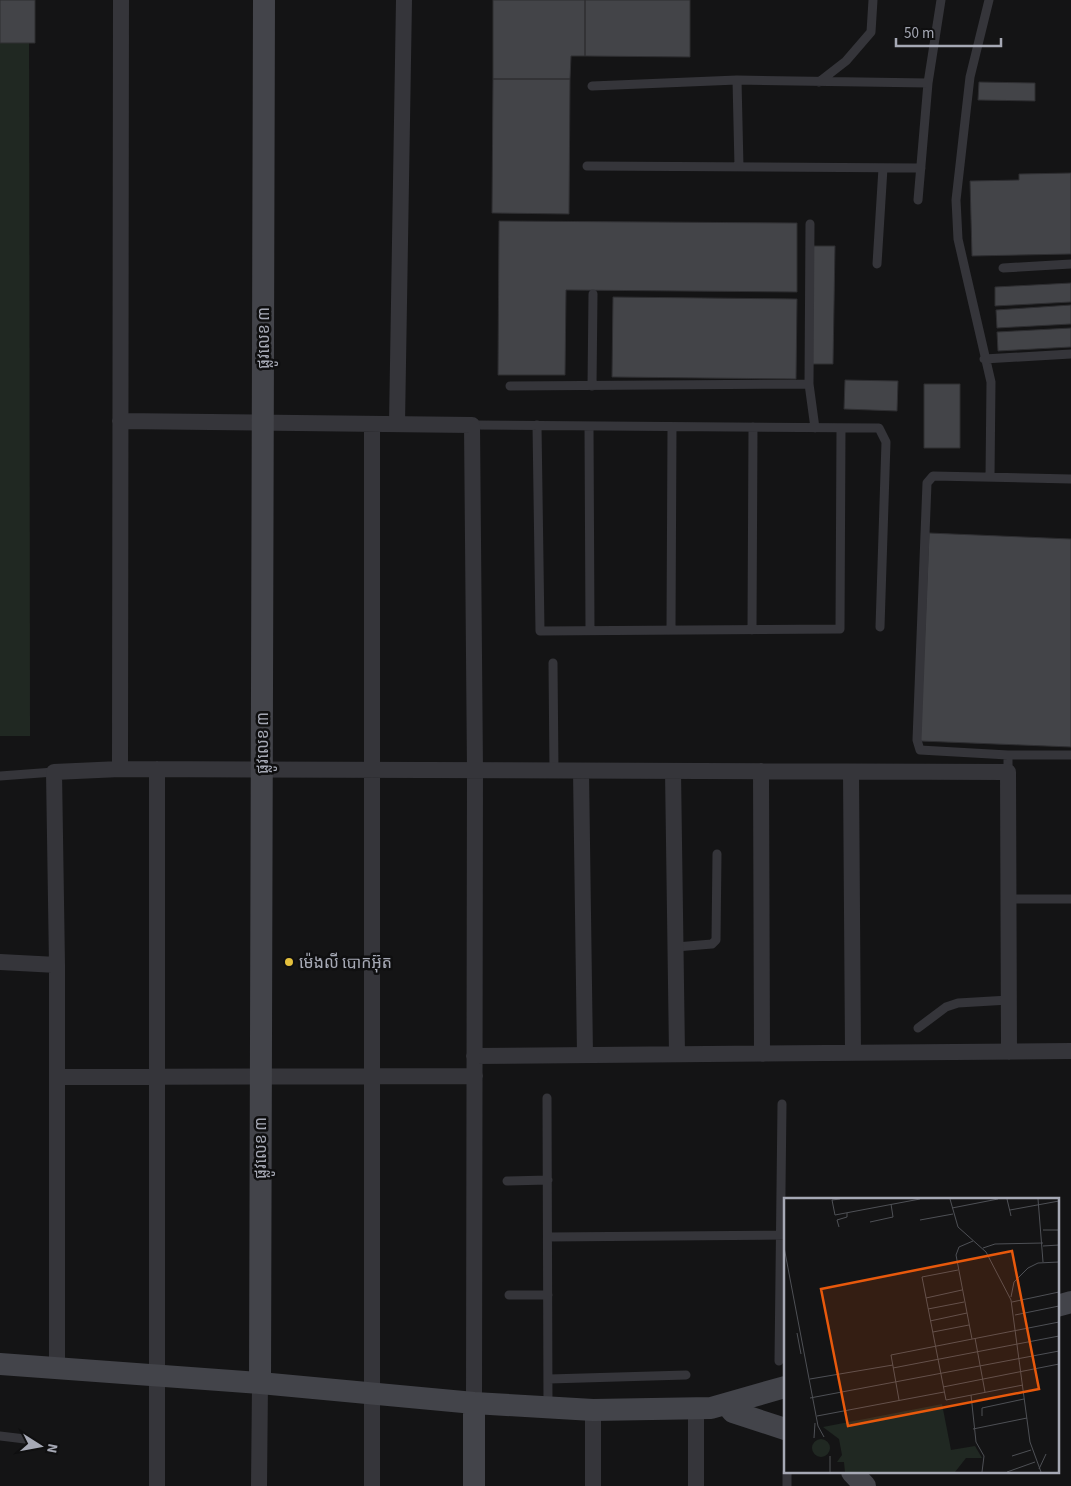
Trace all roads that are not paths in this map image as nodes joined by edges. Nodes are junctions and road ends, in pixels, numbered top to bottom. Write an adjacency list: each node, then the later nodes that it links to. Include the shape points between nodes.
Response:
1 (121, 0): 26 (street)
2 (264, 0): 27 (street, ផ្លូវលេខ ៣)
3 (404, 0): 29 (street)
4 (872, 0): 8 (lane, via 871,32 846,61)
5 (941, 0): 9 (lane)
6 (989, 0): 22 (lane, via 970,77 956,200 958,239)
7 (737, 80): 8 (lane); 10 (lane); 12 (lane)
8 (819, 82): 9 (lane)
9 (928, 83): 14 (lane)
10 (592, 86)
11 (587, 166): 12 (lane)
12 (739, 167): 13 (lane)
13 (883, 168): 14 (lane); 17 (lane)
14 (921, 168): 15 (lane)
15 (918, 200)
16 (810, 224): 23 (lane)
17 (877, 264)
18 (1071, 264): 19 (lane)
19 (1003, 268)
20 (593, 294): 25 (lane)
21 (1071, 354): 22 (lane)
22 (984, 359): 37 (lane, via 990,382)
23 (810, 384): 25 (lane); 35 (lane)
24 (510, 386): 25 (lane)
25 (592, 386)
26 (120, 421): 27 (street); 46 (street)
27 (262, 422): 28 (street); 48 (street, ផ្លូវលេខ ៣)
28 (372, 424): 29 (street); 49 (street)
29 (397, 424): 30 (street)
30 (472, 425): 31 (lane); 50 (street)
31 (537, 425): 32 (lane); 40 (lane, via 540,631)
32 (589, 426): 33 (lane); 40 (lane)
33 (672, 427): 34 (lane); 41 (lane)
34 (753, 427): 35 (lane); 42 (lane)
35 (815, 428): 36 (lane)
36 (841, 428): 39 (lane, via 879,428 886,442); 42 (lane, via 840,630)
37 (990, 476): 38 (lane); 44 (lane, via 933,476 927,483 917,740 920,750)
38 (1071, 479)
39 (880, 627)
40 (590, 630): 41 (lane)
41 (671, 630): 42 (lane)
42 (752, 630)
43 (553, 663): 51 (lane)
44 (1008, 754): 45 (lane); 57 (lane)
45 (1071, 755)
46 (120, 769): 47 (street); 54 (street)
47 (157, 769): 48 (street); 77 (street)
48 (262, 769): 49 (street); 78 (street, ផ្លូវលេខ ៣)
49 (373, 770): 50 (street); 74 (street)
50 (475, 770): 51 (street); 73 (street)
51 (554, 770): 52 (street)
52 (581, 771): 53 (street); 72 (street)
53 (673, 771): 55 (street); 62 (street)
54 (54, 772): 58 (lane); 64 (street)
55 (761, 772): 56 (street); 71 (street)
56 (851, 772): 57 (street); 69 (street)
57 (1008, 772): 60 (street)
58 (0, 776)
59 (717, 854): 62 (lane, via 716,940 712,944)
60 (1009, 899): 61 (lane); 65 (street)
61 (1071, 899)
62 (676, 947): 70 (street)
63 (0, 962): 64 (street)
64 (57, 965): 76 (street)
65 (1009, 1000): 66 (lane, via 958,1003 946,1007); 68 (street)
66 (918, 1028)
67 (1071, 1051): 68 (street)
68 (1009, 1052): 69 (street)
69 (853, 1053): 71 (street)
70 (678, 1054): 71 (street); 72 (street)
71 (762, 1054)
72 (586, 1055): 73 (street)
73 (474, 1056): 75 (street)
74 (372, 1076): 75 (street); 78 (street); 97 (street)
75 (474, 1076): 98 (street)
76 (57, 1077): 77 (street); 91 (street)
77 (157, 1077): 78 (street); 92 (street)
78 (260, 1077): 95 (street, ផ្លូវលេខ ៣)
79 (547, 1098): 81 (lane)
80 (782, 1104): 83 (lane)
81 (548, 1180): 82 (lane); 84 (lane)
82 (507, 1181)
83 (783, 1235): 84 (lane); 89 (lane)
84 (548, 1237): 86 (lane)
85 (510, 1295): 86 (lane)
86 (548, 1295): 94 (lane)
87 (1071, 1302): 88 (street)
88 (1058, 1306)
89 (779, 1360)
90 (0, 1364): 91 (street)
91 (57, 1367): 92 (street)
92 (157, 1375): 95 (street); 107 (street)
93 (686, 1375): 94 (lane)
94 (548, 1379): 100 (lane)
95 (260, 1383): 97 (street); 108 (street, ផ្លូវលេខ ៣)
96 (784, 1387): 99 (street)
97 (372, 1393): 98 (street); 109 (street)
98 (474, 1403): 100 (street); 110 (street)
99 (727, 1405): 102 (street); 103 (street, via 733,1412)
100 (548, 1409): 101 (street)
101 (593, 1410): 102 (street); 111 (street)
102 (696, 1410): 112 (street)
103 (784, 1429)
104 (0, 1436): 105 (lane)
105 (25, 1438)
106 (854, 1474): 113 (street)
107 (157, 1486)
108 (259, 1486)
109 (372, 1486)
110 (474, 1486)
111 (593, 1486)
112 (696, 1486)
113 (865, 1486)

